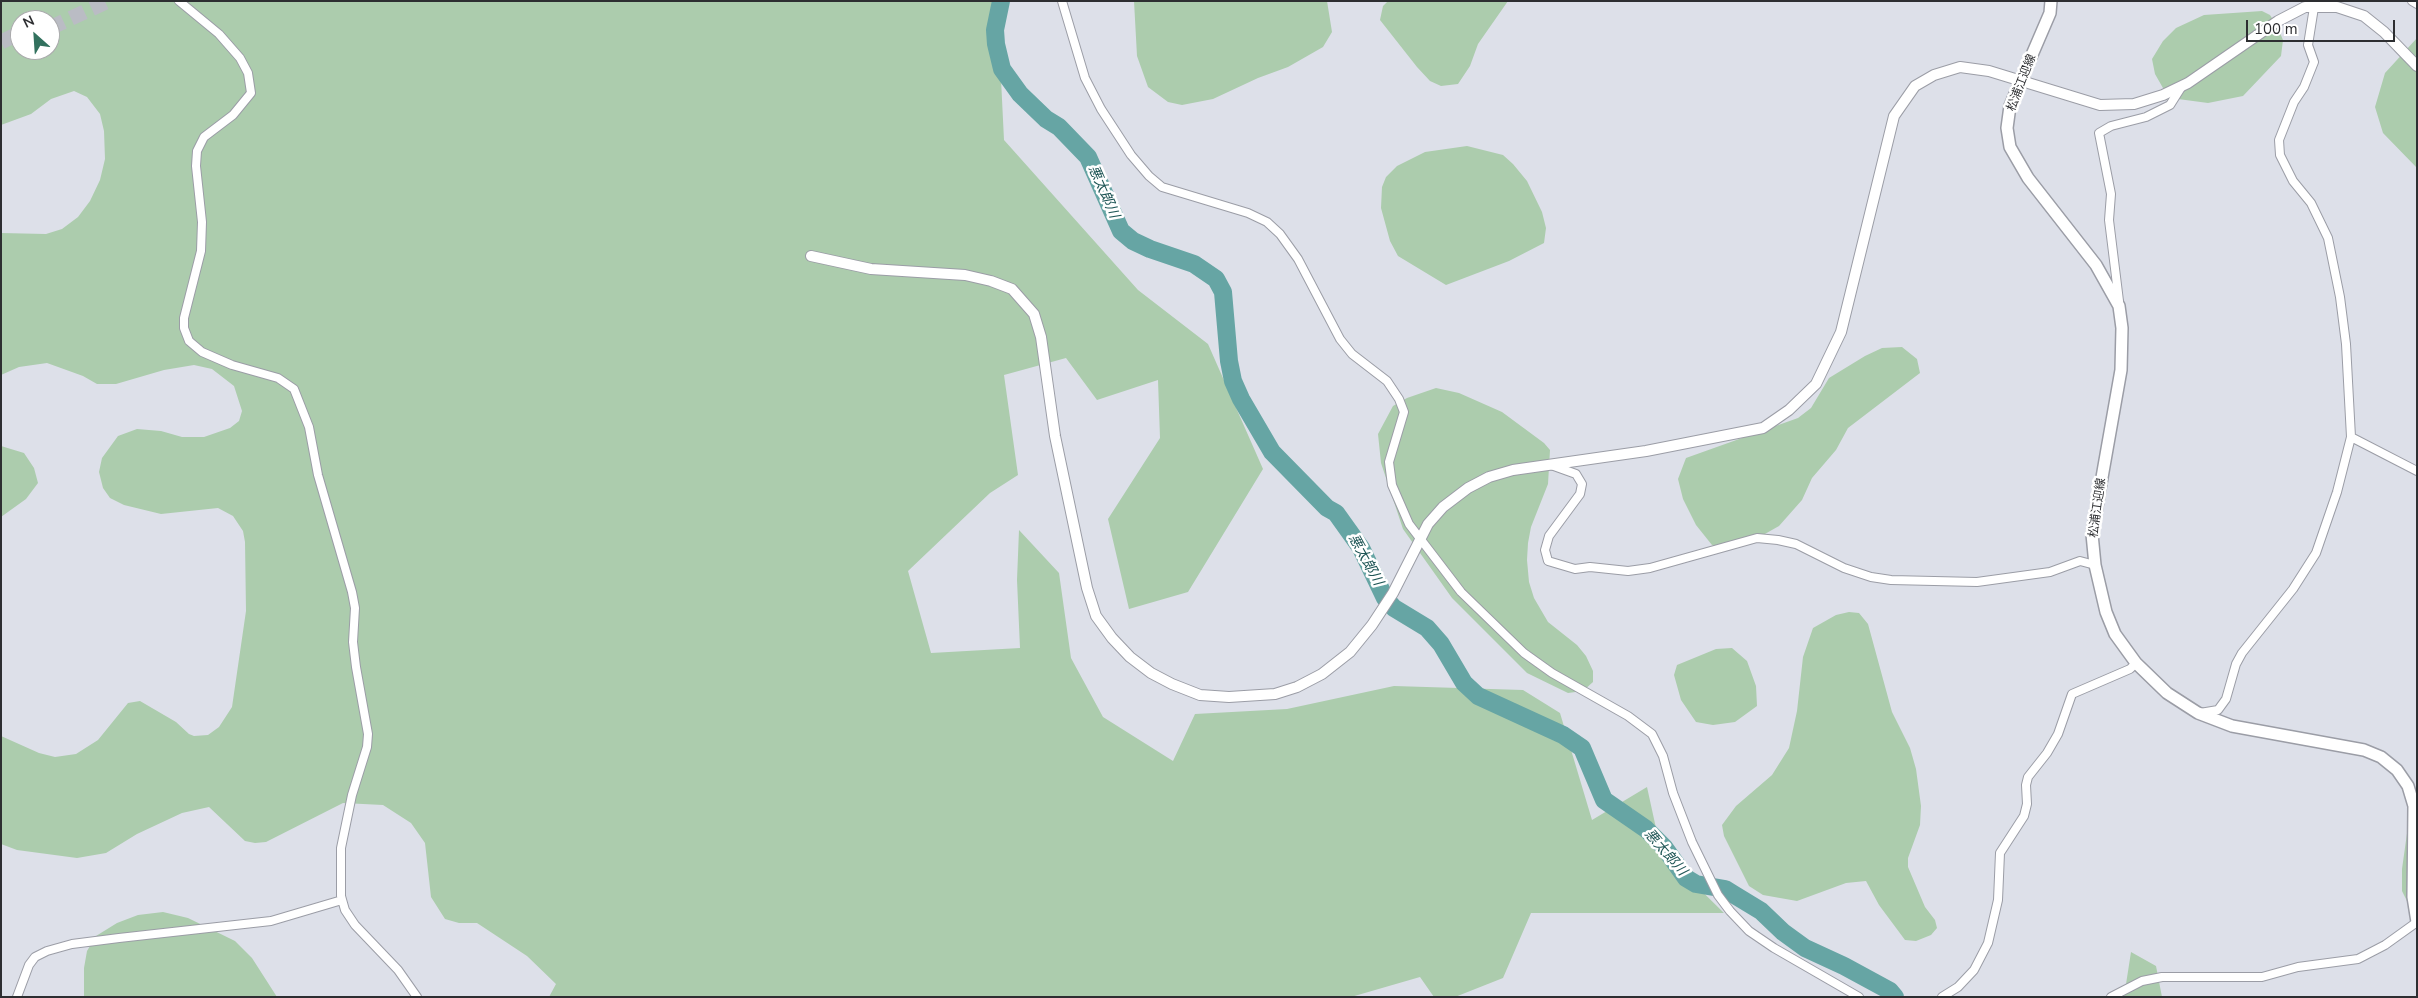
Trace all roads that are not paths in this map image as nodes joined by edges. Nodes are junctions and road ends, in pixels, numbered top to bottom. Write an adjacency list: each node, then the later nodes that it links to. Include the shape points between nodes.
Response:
1 (179, 1): 19 (street, via 219,34 240,58 248,73 251,93 233,115 204,137 197,151 201,251 184,328 189,341 202,352 232,365 278,378 294,389 309,426 318,475 355,608 353,642 368,734 341,848)
2 (1062, 1): 15 (street, via 1086,78 1101,109 1131,155 1162,187 1248,213 1267,222 1298,259 1340,339 1352,354 1387,381 1399,399 1404,412 1389,462 1392,486)
3 (2051, 1): 8 (main road, 松浦江迎線, via 2050,13)
4 (2412, 1): 6 (street)
5 (2314, 4): 7 (street, via 2364,16); 9 (street, via 2288,15 2208,72); 12 (street, via 2308,45 2314,62 2279,140 2280,155 2293,181 2311,203 2328,238 2346,344)
6 (2417, 4)
7 (2417, 66)
8 (2021, 80): 9 (street, via 2100,105 2134,104 2163,96); 11 (main road, 松浦江迎線, via 2010,106 2007,128 2010,147 2028,178 2096,265); 13 (street, via 1960,67 1934,75 1915,86 1904,99 1894,116 1841,332 1816,384 1789,410 1764,428 1646,451)
9 (2182, 86): 11 (street, via 2170,105 2100,133 2111,194 2109,220)
10 (811, 256): 15 (street, via 871,269 965,275 991,281 1012,289 1034,314 1041,337 1055,436 1087,588 1096,616 1130,657 1150,673 1172,684 1200,695 1275,694 1322,674 1350,652 1372,625)
11 (2119, 306): 16 (main road, 松浦江迎線, via 2122,370 2092,534)
12 (2350, 437): 14 (street); 18 (street, via 2337,492 2316,553 2293,589 2242,653 2226,699 2218,710)
13 (1550, 465): 15 (street, via 1512,470 1468,488 1443,507 1428,524); 16 (street, via 1576,474 1582,484 1580,494 1550,536 1545,550 1548,561 1575,569 1590,567 1628,571 1650,568 1757,538 1796,544 1844,568 1890,580 1977,582 2050,572 2080,561)
14 (2417, 471)
15 (1421, 542): 23 (street, via 1461,592 1524,653 1652,734 1663,756 1692,842 1718,895 1730,911 1774,948)
16 (2095, 565): 17 (main road, 松浦江迎線, via 2106,612 2115,634)
17 (2136, 663): 18 (main road, 松浦江迎線, via 2167,693); 24 (street, via 2130,669 2072,694 2058,734 2028,777 2024,816 2000,854 1998,900 1988,943 1974,970 1958,987)
18 (2198, 713): 20 (main road, 松浦江迎線, via 2232,726 2364,750 2381,757 2397,770 2408,786 2414,806 2413,897)
19 (342, 900): 21 (street, via 288,918 72,944 47,951 35,957 29,965); 22 (street, via 355,925 398,970)
20 (2417, 922): 25 (street, via 2358,960 2298,967 2262,977 2162,977 2142,981)
21 (17, 997)
22 (417, 997)
23 (1859, 997)
24 (1942, 997)
25 (2111, 997)

